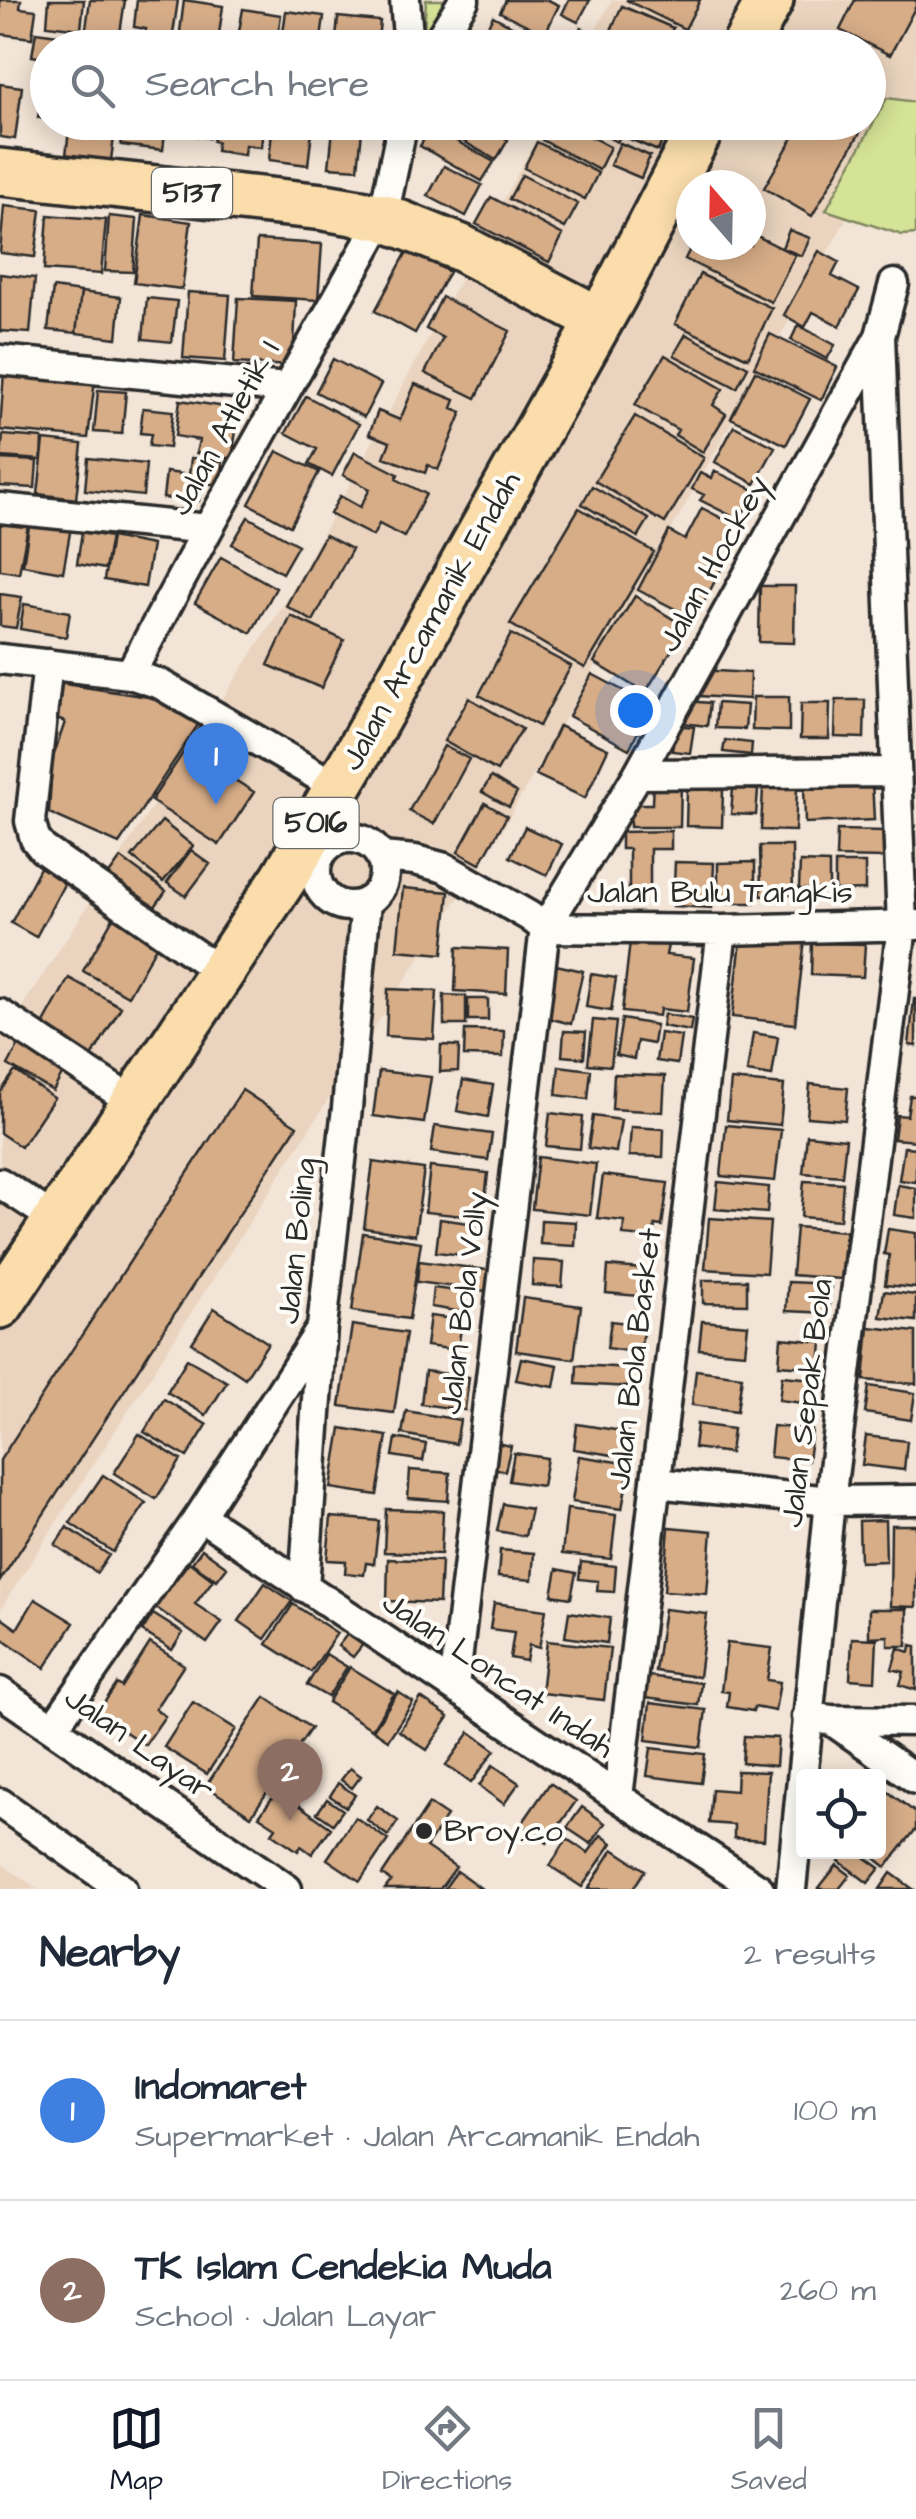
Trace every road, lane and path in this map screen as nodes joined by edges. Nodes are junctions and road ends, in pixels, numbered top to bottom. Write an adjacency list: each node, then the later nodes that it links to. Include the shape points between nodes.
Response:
1 (405, 0): 4 (street)
2 (464, 0): 5 (street)
3 (770, 0): 6 (main road)
4 (408, 30)
5 (445, 30)
6 (754, 30)
7 (399, 140): 10 (street, Jalan Atletik I)
8 (694, 140): 12 (main road, Jalan Arcamanik Endah / 5016)
9 (0, 172): 10 (main road, 5137)
10 (383, 217): 12 (main road, 5137, via 461,248); 15 (street, Jalan Atletik I)
11 (894, 284): 13 (street, Jalan Hockey)
12 (599, 320): 23 (main road, Jalan Arcamanik Endah / 5016)
13 (880, 336): 21 (street, Jalan Hockey); 22 (street, Jalan Hockey)
14 (0, 360): 15 (street)
15 (286, 388): 17 (street, Jalan Atletik I)
16 (0, 508): 17 (street)
17 (208, 529): 20 (street, Jalan Atletik I)
18 (0, 659): 19 (street)
19 (48, 664): 20 (street); 30 (street, via 30,822 34,839)
20 (130, 674): 23 (street, via 160,684)
21 (895, 772): 22 (street); 28 (street, Jalan Hockey)
22 (638, 774): 27 (street, Jalan Hockey)
23 (330, 799): 24 (street); 25 (main road, Jalan Arcamanik Endah / 5016)
24 (371, 848): 25 (street, via 348,837 335,840 324,848 315,874); 26 (street, via 384,869); 27 (street, via 445,868)
25 (301, 882): 26 (street, via 339,904); 30 (main road, Jalan Arcamanik Endah / 5016)
26 (366, 902): 36 (street, Jalan Boling)
27 (537, 922): 29 (street, Jalan Bulu Tangkis); 42 (street, Jalan Bola Volly)
28 (909, 925): 29 (street, Jalan Bulu Tangkis); 39 (street, Jalan Sepak Bola)
29 (722, 930): 37 (street, Jalan Bola Basket)
30 (222, 973): 32 (main road, Jalan Arcamanik Endah / 5016)
31 (0, 1014): 32 (street)
32 (136, 1104): 34 (main road, Jalan Arcamanik Endah / 5016)
33 (0, 1182): 34 (street)
34 (56, 1220): 35 (main road, Jalan Arcamanik Endah / 5016)
35 (0, 1305)
36 (322, 1327): 40 (street); 41 (street, Jalan Boling)
37 (656, 1483): 39 (street); 48 (street, Jalan Bola Basket)
38 (916, 1500): 39 (street)
39 (830, 1501): 44 (street, Jalan Sepak Bola)
40 (200, 1516): 41 (street, Jalan Loncat Indah); 46 (street)
41 (304, 1588): 42 (street, Jalan Loncat Indah)
42 (454, 1686): 48 (street, Jalan Loncat Indah)
43 (0, 1692): 46 (street, Jalan Layar)
44 (819, 1719): 45 (street); 47 (street); 53 (street, Jalan Sepak Bola)
45 (916, 1721)
46 (53, 1728): 51 (street, Jalan Layar)
47 (916, 1779)
48 (618, 1797): 52 (street, Jalan Loncat Indah)
49 (0, 1803): 50 (street)
50 (122, 1889)
51 (287, 1889)
52 (759, 1889)
53 (790, 1889)

